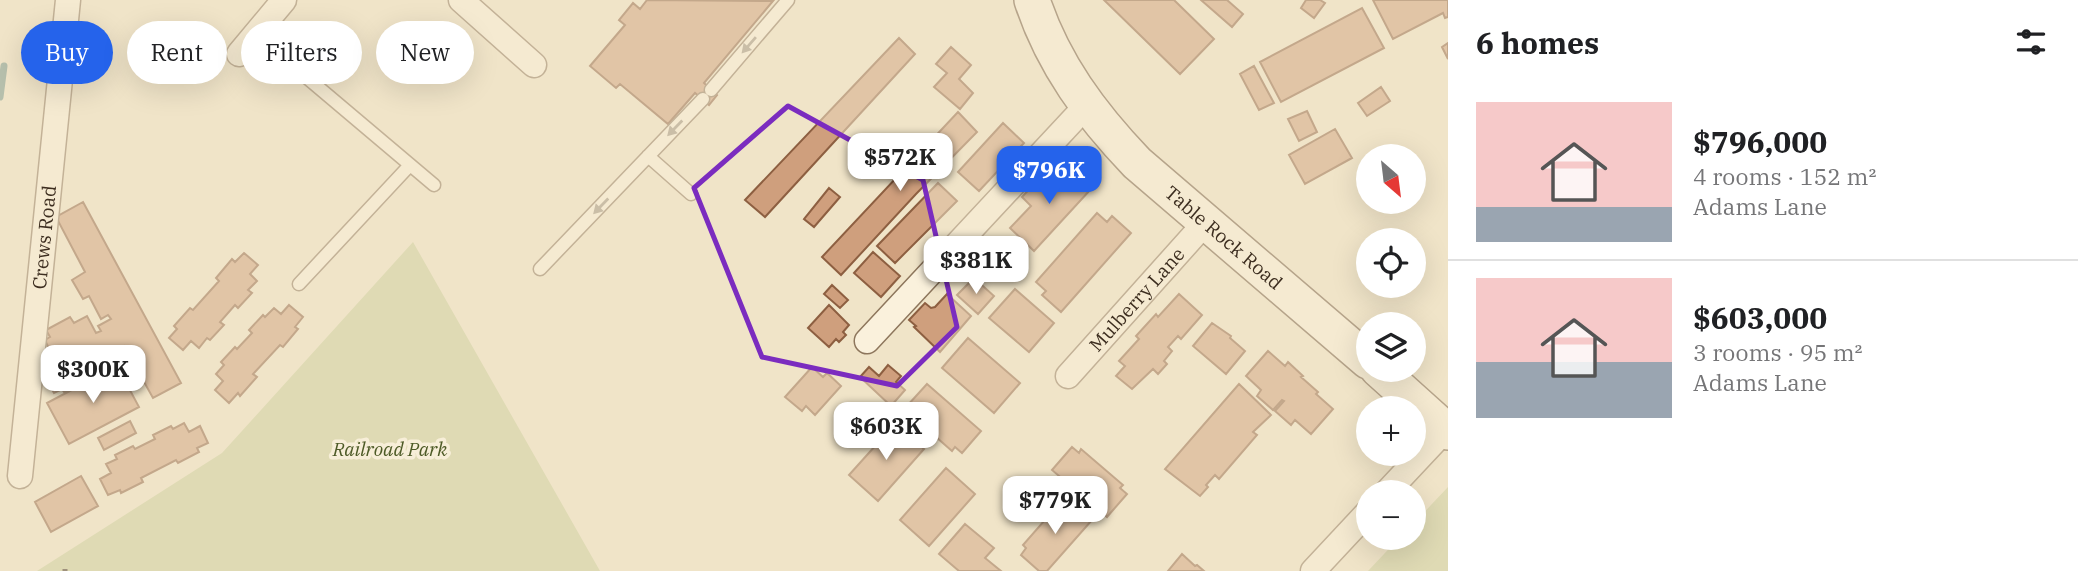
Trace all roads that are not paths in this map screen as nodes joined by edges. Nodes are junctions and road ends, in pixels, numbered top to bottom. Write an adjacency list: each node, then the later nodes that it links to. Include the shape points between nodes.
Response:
1 (68, 0): 21 (street, Crews Road)
2 (284, 0): 6 (street)
3 (461, 0): 7 (street)
4 (788, 0): 9 (lane, one-way to 9)
5 (1032, 0): 8 (main road, Table Rock Road, via 1054,52)
6 (239, 54): 10 (lane, via 286,60)
7 (534, 65)
8 (1086, 106): 13 (main road, Table Rock Road, via 1137,163); 16 (street)
9 (648, 156): 12 (lane); 14 (lane, one-way to 14)
10 (410, 165): 11 (lane); 15 (lane)
11 (434, 185)
12 (691, 194)
13 (1205, 223): 17 (main road, Table Rock Road); 18 (street, Mulberry Lane)
14 (540, 269)
15 (299, 284)
16 (867, 341)
17 (1356, 350)
18 (1068, 376)
19 (1393, 382): 20 (main road)
20 (1447, 430): 22 (street)
21 (20, 476)
22 (1399, 480)
23 (1356, 525): 24 (street)
24 (1313, 571)

